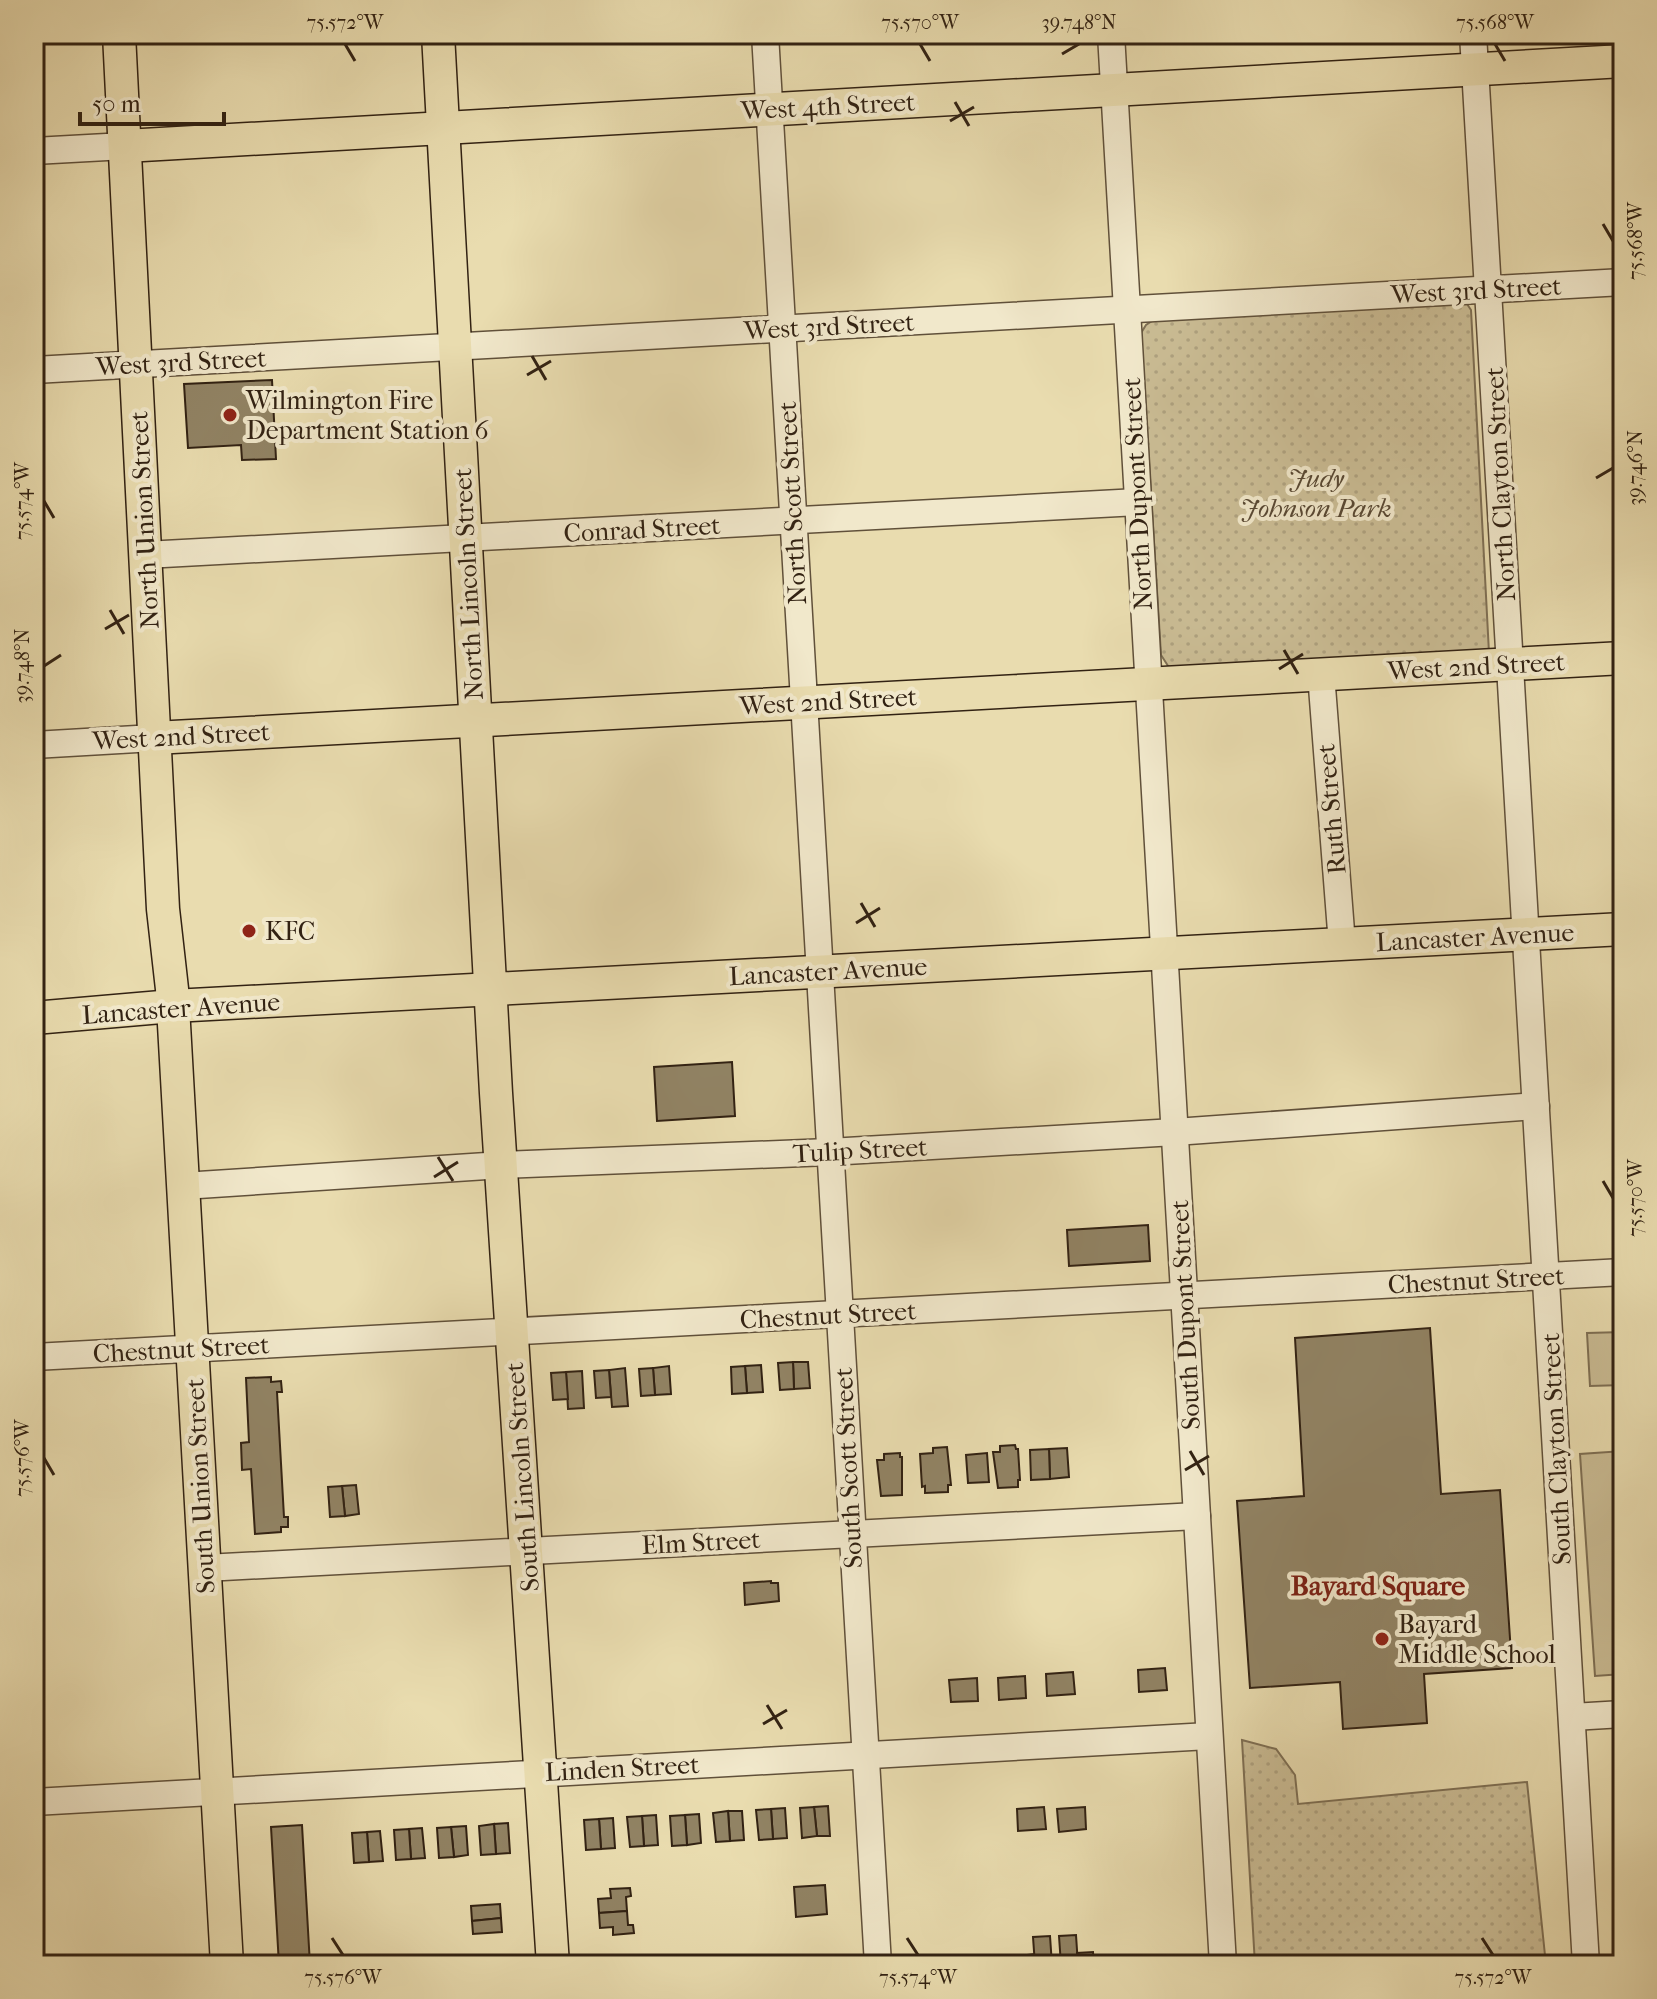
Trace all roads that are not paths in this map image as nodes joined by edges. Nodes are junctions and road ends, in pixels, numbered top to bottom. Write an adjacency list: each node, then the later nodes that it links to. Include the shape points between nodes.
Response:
1 (119, 34): 11 (main road, North Union Street)
2 (438, 34): 10 (main road, North Lincoln Street)
3 (765, 34): 9 (street, North Scott Street)
4 (1111, 34): 8 (street, North Dupont Street)
5 (1473, 34): 7 (street, North Clayton Street)
6 (1623, 61): 7 (main road, West 4th Street)
7 (1475, 69): 8 (main road, West 4th Street); 14 (street, North Clayton Street)
8 (1114, 90): 9 (main road, West 4th Street); 15 (street, North Dupont Street)
9 (769, 109): 10 (main road, West 4th Street); 16 (street, North Scott Street)
10 (443, 128): 11 (main road, West 4th Street); 17 (main road, North Lincoln Street)
11 (125, 146): 12 (street, West 4th Street); 18 (main road, North Union Street)
12 (34, 151)
13 (1623, 282): 14 (street, West 3rd Street)
14 (1488, 290): 15 (street, West 3rd Street); 25 (street, North Clayton Street)
15 (1127, 309): 16 (street, West 3rd Street); 20 (street, North Dupont Street)
16 (782, 329): 17 (street, West 3rd Street); 21 (street, North Scott Street)
17 (455, 347): 18 (street, West 3rd Street); 22 (main road, North Lincoln Street)
18 (136, 364): 19 (street, West 3rd Street); 23 (main road, North Union Street)
19 (34, 370)
20 (1138, 502): 21 (street, Conrad Street); 27 (street, North Dupont Street)
21 (793, 521): 22 (street, Conrad Street); 28 (street, North Scott Street)
22 (466, 538): 23 (street, Conrad Street); 29 (main road, North Lincoln Street)
23 (145, 555): 30 (main road, North Union Street)
24 (1623, 658): 25 (main road, West 2nd Street)
25 (1510, 664): 26 (main road, West 2nd Street); 33 (street, North Clayton Street)
26 (1321, 674): 27 (main road, West 2nd Street); 34 (street, Ruth Street)
27 (1149, 683): 28 (main road, West 2nd Street); 35 (street, North Dupont Street)
28 (803, 702): 29 (main road, West 2nd Street); 36 (street, North Scott Street)
29 (476, 720): 30 (main road, West 2nd Street); 37 (main road, North Lincoln Street)
30 (154, 738): 31 (street, West 2nd Street); 38 (main road, North Union Street)
31 (34, 745)
32 (1623, 929): 33 (main road, Lancaster Avenue)
33 (1526, 934): 34 (main road, Lancaster Avenue); 40 (street, South Clayton Street)
34 (1342, 944): 35 (main road, Lancaster Avenue)
35 (1164, 953): 36 (main road, Lancaster Avenue); 41 (street, South Dupont Street)
36 (819, 972): 37 (main road, Lancaster Avenue); 42 (street, South Scott Street)
37 (491, 989): 38 (main road, Lancaster Avenue); 43 (main road, South Lincoln Street)
38 (173, 1006): 39 (main road, Lancaster Avenue); 44 (main road, South Union Street)
39 (34, 1018)
40 (1536, 1106): 41 (street, Tulip Street); 46 (street, South Clayton Street)
41 (1175, 1132): 42 (street, Tulip Street); 47 (street, South Dupont Street)
42 (829, 1152): 43 (street, Tulip Street); 48 (street, South Scott Street)
43 (502, 1165): 44 (street, Tulip Street); 49 (main road, South Lincoln Street)
44 (183, 1186): 50 (main road, South Union Street)
45 (1623, 1272): 46 (street, Chestnut Street)
46 (1546, 1277): 47 (street, Chestnut Street); 57 (street, South Clayton Street)
47 (1184, 1296): 48 (street, Chestnut Street); 52 (street, South Dupont Street)
48 (839, 1314): 49 (street, Chestnut Street); 53 (street, South Scott Street)
49 (513, 1331): 50 (street, Chestnut Street); 54 (main road, South Lincoln Street)
50 (192, 1349): 51 (street, Chestnut Street); 55 (main road, South Union Street)
51 (34, 1357)
52 (1197, 1516): 53 (street, Elm Street); 58 (street, South Dupont Street)
53 (852, 1534): 54 (street, Elm Street); 59 (street, South Scott Street)
54 (527, 1551): 55 (street, Elm Street); 60 (main road, South Lincoln Street)
55 (205, 1568): 61 (main road, South Union Street)
56 (1623, 1714): 57 (street)
57 (1572, 1717): 67 (street, South Clayton Street)
58 (1209, 1736): 59 (street, Linden Street); 66 (street, South Dupont Street)
59 (865, 1755): 60 (street, Linden Street); 65 (street, South Scott Street)
60 (541, 1773): 61 (street, Linden Street); 64 (main road, South Lincoln Street)
61 (217, 1790): 62 (street, Linden Street); 63 (main road, South Union Street)
62 (34, 1802)
63 (227, 1965)
64 (553, 1965)
65 (878, 1965)
66 (1223, 1965)
67 (1586, 1965)

